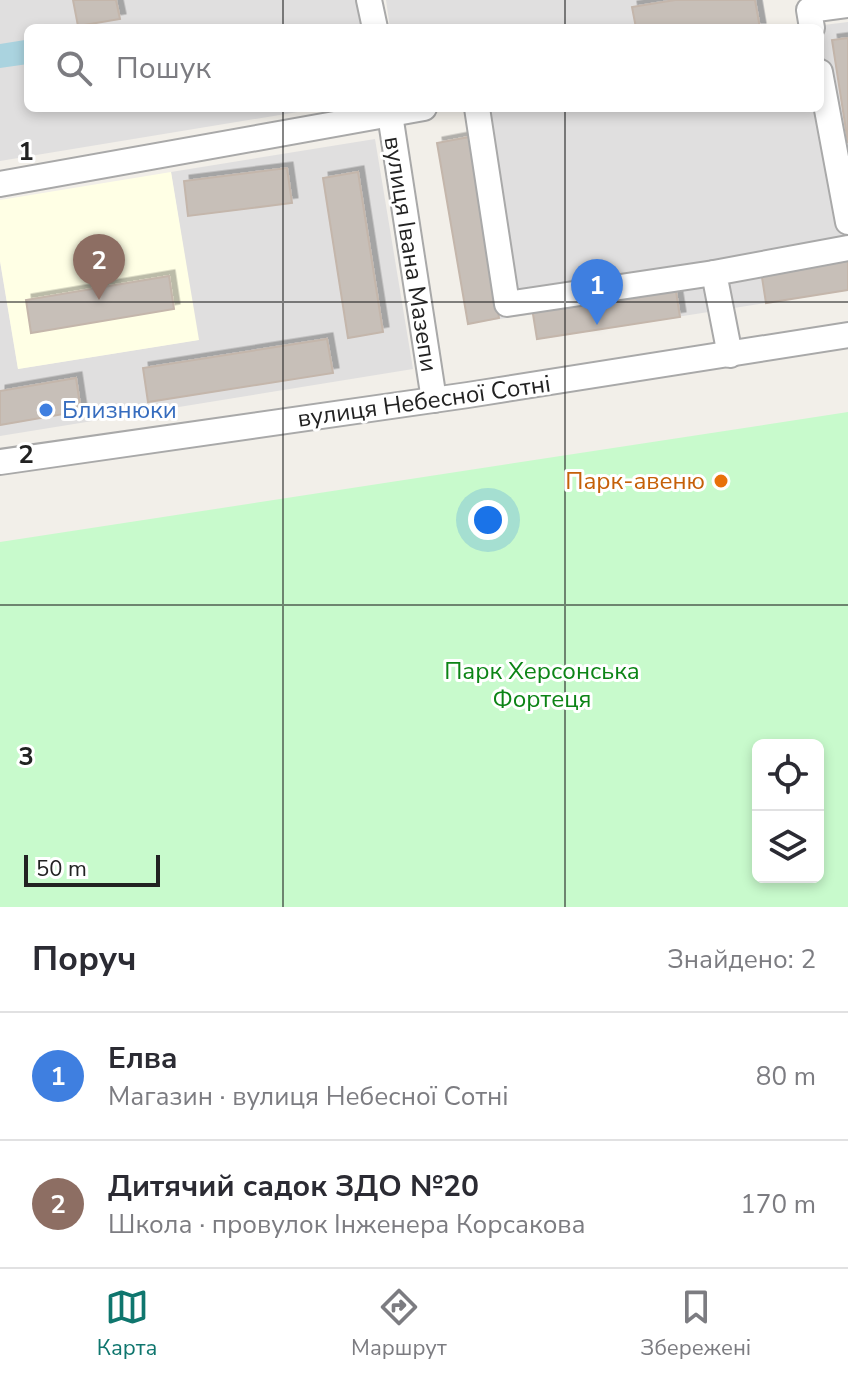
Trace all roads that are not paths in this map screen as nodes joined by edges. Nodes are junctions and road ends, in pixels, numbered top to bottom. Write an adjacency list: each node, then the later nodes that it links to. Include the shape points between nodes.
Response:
1 (369, 0): 4 (street)
2 (848, 5): 3 (street)
3 (810, 19)
4 (374, 24)
5 (824, 93): 10 (street)
6 (379, 112): 9 (street)
7 (390, 112): 15 (street, вулиця Івана Мазепи)
8 (478, 112): 12 (street, via 507,304)
9 (0, 184)
10 (848, 222)
11 (848, 248): 12 (street)
12 (714, 273): 14 (street)
13 (848, 335): 14 (street, вулиця Небесної Сотні)
14 (730, 355): 15 (street, вулиця Небесної Сотні)
15 (434, 400): 16 (street, вулиця Небесної Сотні)
16 (0, 462)

